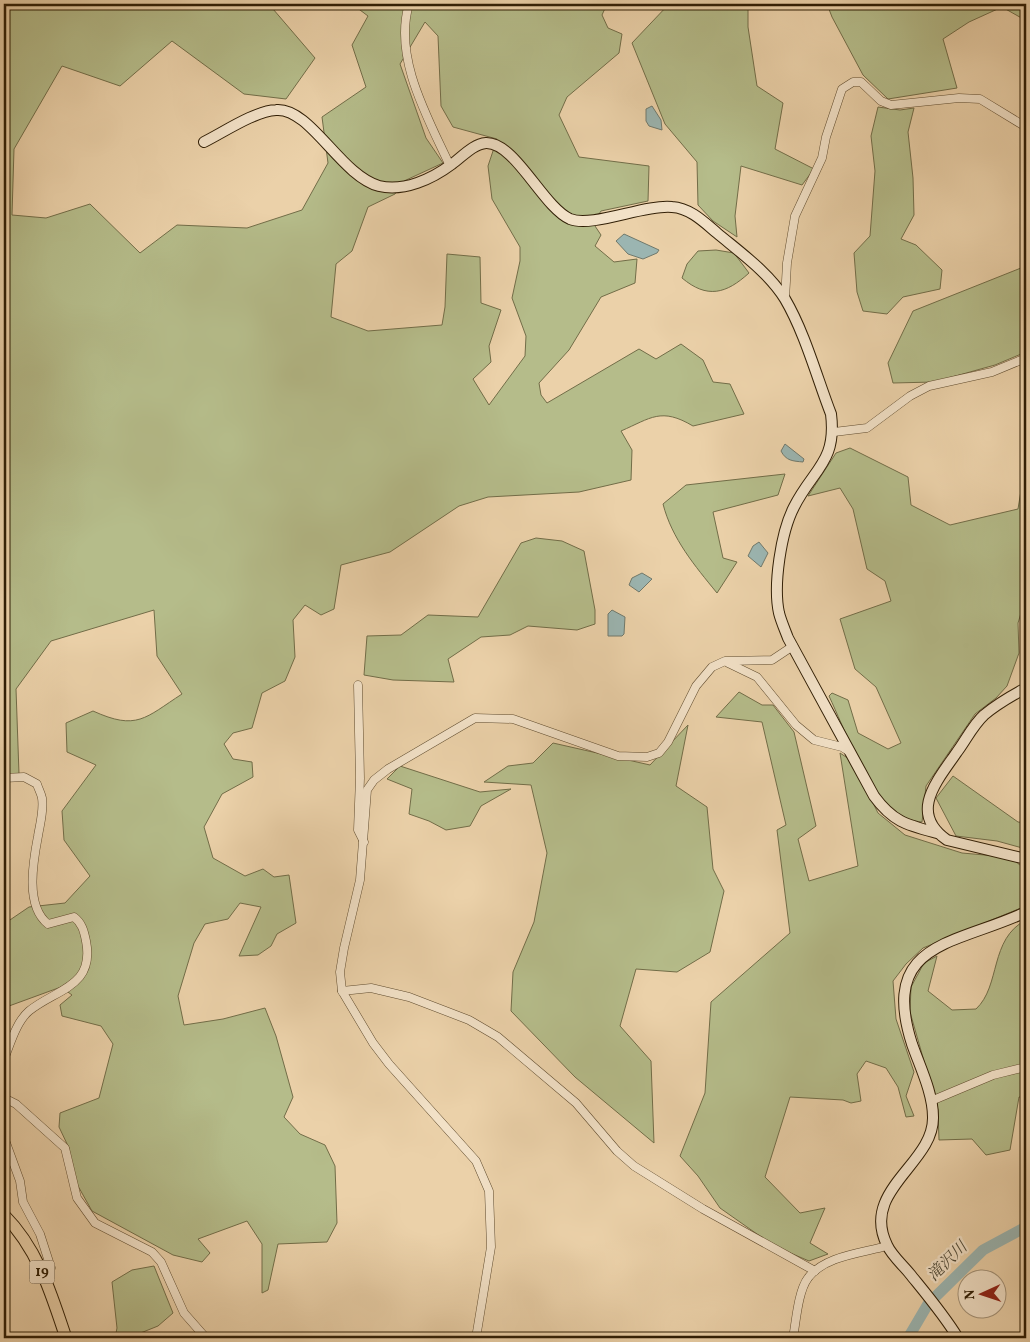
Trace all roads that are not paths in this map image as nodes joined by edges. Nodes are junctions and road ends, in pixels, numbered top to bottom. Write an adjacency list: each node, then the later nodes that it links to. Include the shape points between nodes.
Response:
1 (409, 4): 4 (street, via 406,25 409,64 423,106)
2 (1026, 127): 5 (street, via 980,99 892,105 881,101 861,82 853,82 842,89 822,158 795,216)
3 (204, 142): 4 (street, via 262,113 284,110 299,116 351,170 378,186 406,188)
4 (450, 166): 5 (street, via 479,144 492,143 505,149 562,214 576,221 656,208 686,210 759,268)
5 (785, 299): 7 (street, via 831,414)
6 (1026, 358): 7 (street, via 992,372 929,386 910,396 868,428)
7 (834, 432): 8 (street, via 832,447 823,464 794,506 781,545 779,612)
8 (793, 646): 9 (street, via 772,660); 12 (street)
9 (725, 661): 12 (street, via 758,677 796,725 814,740 842,747); 15 (street, via 703,676 668,742 659,753 647,757 618,756 513,719 489,716 467,722 374,780 367,790 364,811)
10 (358, 685): 15 (street, via 358,830)
11 (1026, 688): 14 (street, via 994,706 982,717 937,782 927,807 929,820)
12 (851, 753): 14 (street, via 885,810 897,821)
13 (4, 778): 19 (street, via 24,777 37,784 42,812 37,839 34,899 48,924 74,917 79,921 88,959 73,985 27,1012)
14 (937, 833): 16 (street, via 948,840)
15 (365, 844): 18 (street, via 340,972)
16 (1026, 859)
17 (1026, 912): 23 (street, via 942,945 925,955 908,976 903,991 905,1022)
18 (342, 991): 26 (street, via 385,990 438,1006 498,1037 552,1081 634,1166 703,1209); 30 (street, via 389,1064 476,1161 488,1191 492,1247)
19 (4, 1059)
20 (1026, 1066): 23 (street, via 993,1075)
21 (4, 1073): 22 (street)
22 (6, 1099): 27 (street, via 5,1140 20,1181 23,1202 48,1255 51,1268); 29 (street, via 16,1104 65,1148 78,1198 95,1223 152,1252 161,1262 184,1313)
23 (931, 1101): 25 (street, via 934,1118 924,1145 884,1202 882,1221)
24 (4, 1215): 27 (main road, 19, via 32,1250)
25 (887, 1246): 26 (street, via 835,1260); 32 (street)
26 (815, 1271): 31 (street, via 807,1278)
27 (45, 1277): 28 (main road, 19)
28 (66, 1338)
29 (206, 1338)
30 (476, 1338)
31 (792, 1338)
32 (958, 1338)

